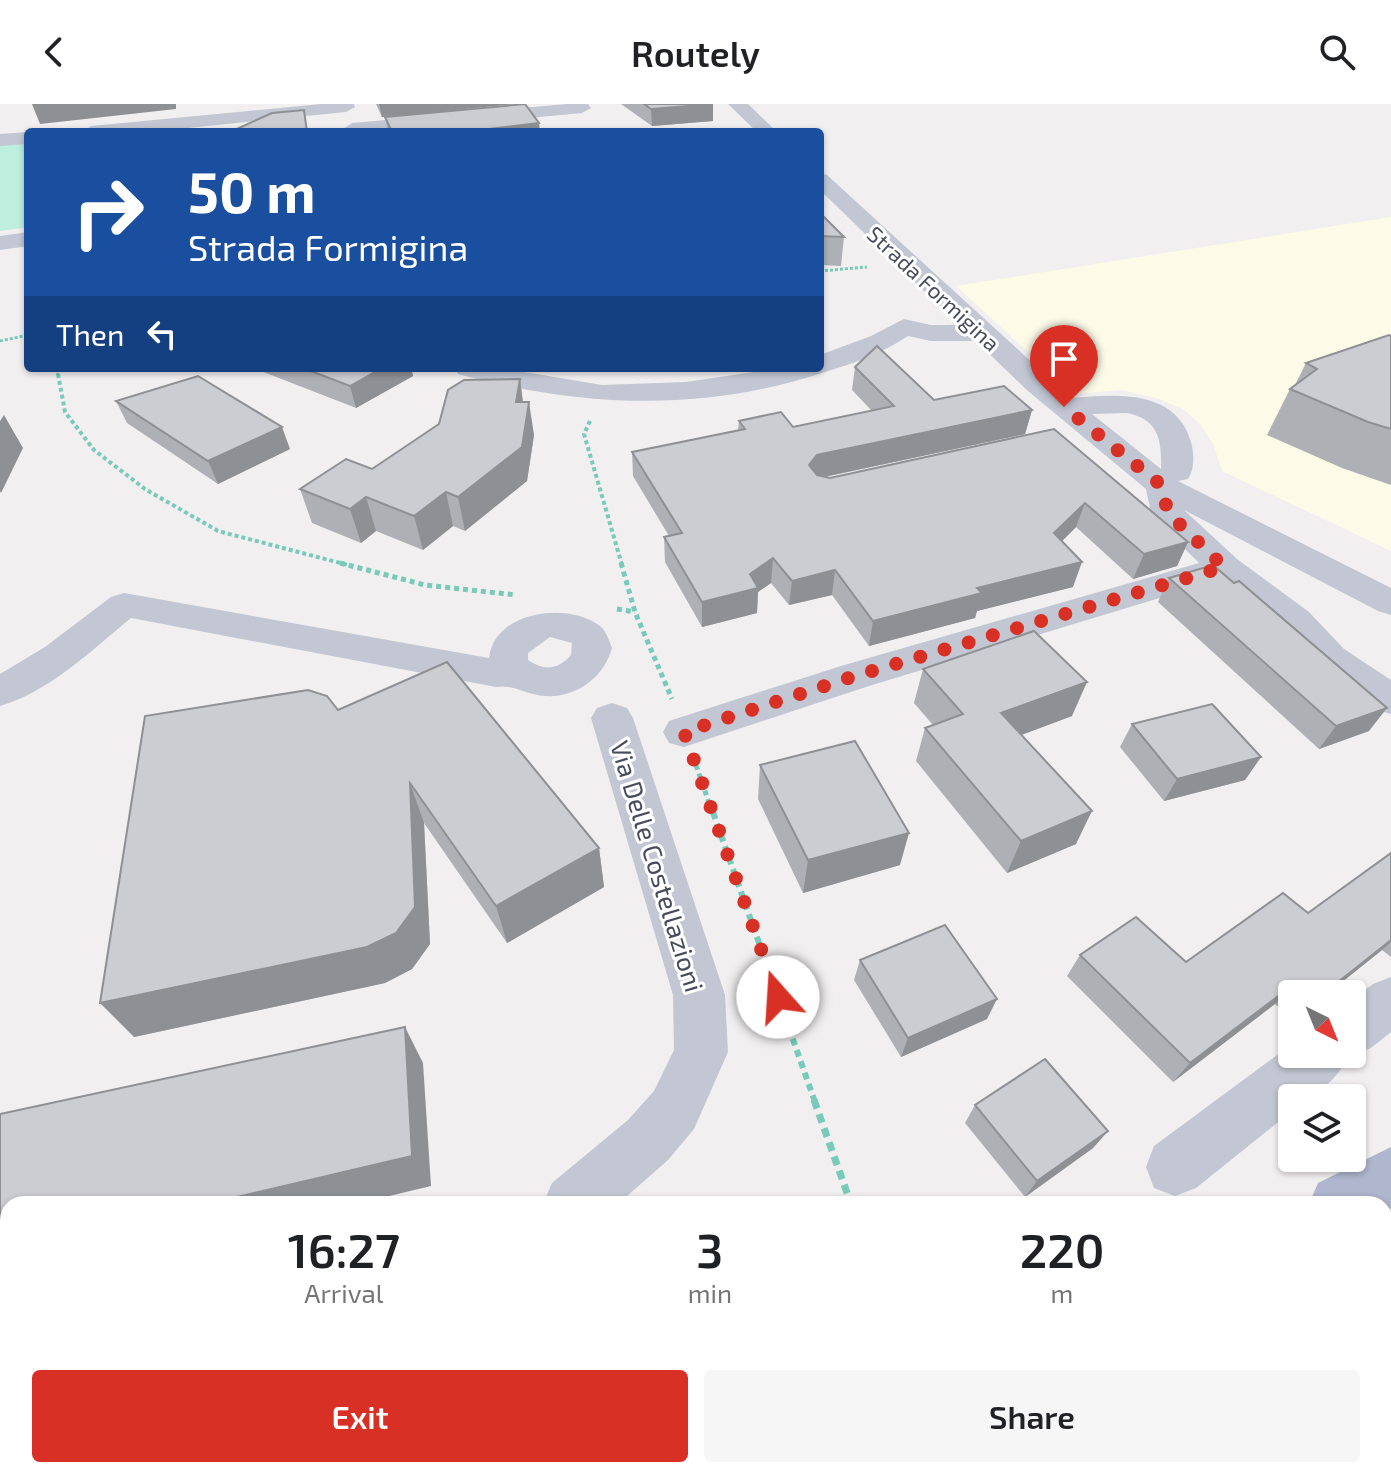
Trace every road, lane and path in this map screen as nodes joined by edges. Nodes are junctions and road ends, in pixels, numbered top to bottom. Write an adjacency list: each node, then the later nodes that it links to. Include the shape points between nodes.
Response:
1 (737, 104): 7 (street)
2 (346, 106): 4 (street); 5 (street)
3 (584, 111): 6 (street)
4 (133, 128)
5 (351, 128)
6 (387, 128)
7 (764, 128)
8 (24, 138): 9 (street)
9 (0, 140)
10 (824, 184): 15 (street, Strada Formigina)
11 (24, 240): 12 (street)
12 (0, 243)
13 (876, 265): 14 (path)
14 (824, 271)
15 (980, 333): 18 (street, via 904,327 881,342); 23 (street, Strada Formigina)
16 (24, 336): 17 (path)
17 (0, 341)
18 (824, 363)
19 (58, 372): 28 (path, via 65,412 94,450 145,489 218,531 425,585)
20 (483, 372): 22 (street)
21 (796, 372): 22 (street, via 731,389)
22 (598, 398): 31 (path, via 584,434)
23 (1074, 425): 24 (street, Strada Formigina); 24 (street, via 1118,403 1155,413 1172,424 1177,436)
24 (1169, 478): 25 (street, Strada Formigina, via 1168,513); 26 (street, Strada Formigina); 27 (street, Strada Formigina)
25 (1224, 567): 32 (street, Strada Formigina); 39 (street)
26 (1391, 575)
27 (1352, 583): 29 (street, Strada Formigina); 32 (street)
28 (526, 596)
29 (1391, 603)
30 (608, 608): 31 (path)
31 (635, 612): 39 (path)
32 (1296, 621): 37 (street, Strada Formigina, via 1330,658)
33 (592, 658): 34 (street, Via Delle Costellazioni, via 589,636 578,628 547,624 518,637 510,648); 35 (street, via 578,673); 38 (street, Via Delle Costellazioni)
34 (514, 670): 35 (street, Via Delle Costellazioni, via 531,679); 36 (street, Via Delle Costellazioni, via 496,673 124,605 59,656)
35 (553, 681): 38 (street, Via Delle Costellazioni)
36 (0, 692)
37 (1391, 700)
38 (612, 718): 45 (street, Via Delle Costellazioni, via 699,995 701,1052 674,1110)
39 (684, 732): 46 (path)
40 (1391, 1001): 41 (street)
41 (1366, 1020)
42 (1304, 1068): 43 (street)
43 (1175, 1167)
44 (1391, 1176): 47 (main road)
45 (584, 1196)
46 (848, 1196)
47 (1354, 1196)

